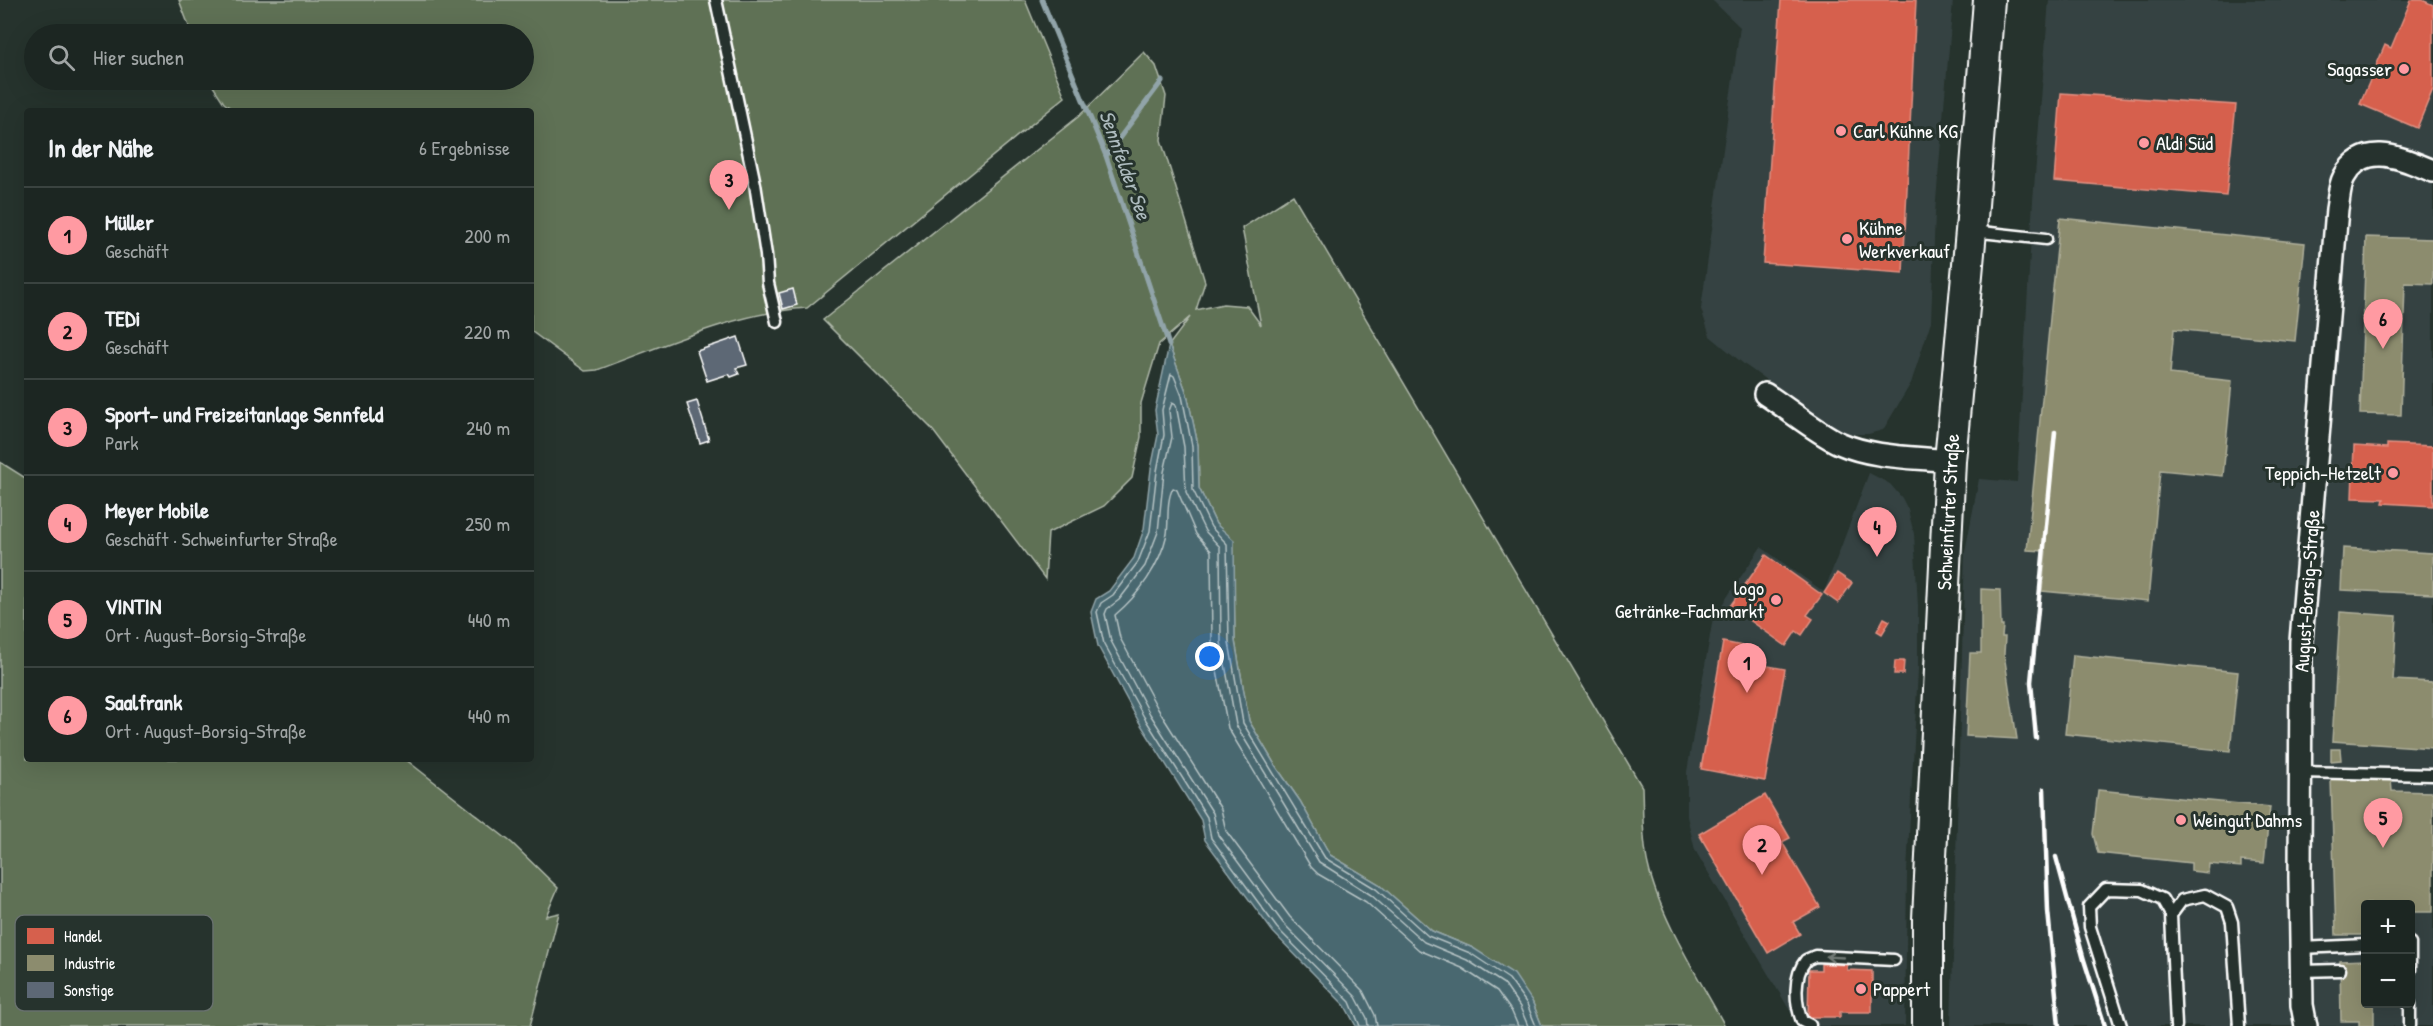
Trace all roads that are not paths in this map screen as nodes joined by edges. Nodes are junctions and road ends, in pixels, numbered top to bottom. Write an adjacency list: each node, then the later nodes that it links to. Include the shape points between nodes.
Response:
1 (716, 0): 6 (lane)
2 (1989, 0): 4 (main road, Schweinfurter Straße)
3 (2433, 171): 9 (street, August-Borsig-Straße, via 2384,154 2355,162 2343,178 2337,209 2301,641)
4 (1971, 231): 5 (lane); 8 (main road, Schweinfurter Straße)
5 (2046, 239)
6 (777, 321)
7 (1765, 393): 8 (street, via 1837,442 1873,453)
8 (1950, 461): 19 (main road, Schweinfurter Straße, via 1929,896)
9 (2300, 772): 10 (lane); 13 (street, August-Borsig-Straße)
10 (2433, 775)
11 (2171, 915): 20 (lane, via 2162,899 2142,890 2106,889 2089,907 2091,927); 21 (lane); 22 (lane, via 2182,900 2205,895 2227,907 2232,922)
12 (2361, 945): 13 (lane)
13 (2301, 948): 16 (street, August-Borsig-Straße)
14 (1894, 960): 18 (lane, one-way to 18, via 1815,956 1806,960 1798,975 1797,1009 1802,1021)
15 (2340, 969): 16 (lane)
16 (2301, 971): 23 (street, August-Borsig-Straße)
17 (2410, 1008): 24 (lane)
18 (1810, 1025)
19 (1928, 1026)
20 (2121, 1026)
21 (2176, 1026)
22 (2239, 1026)
23 (2306, 1026)
24 (2410, 1026)

